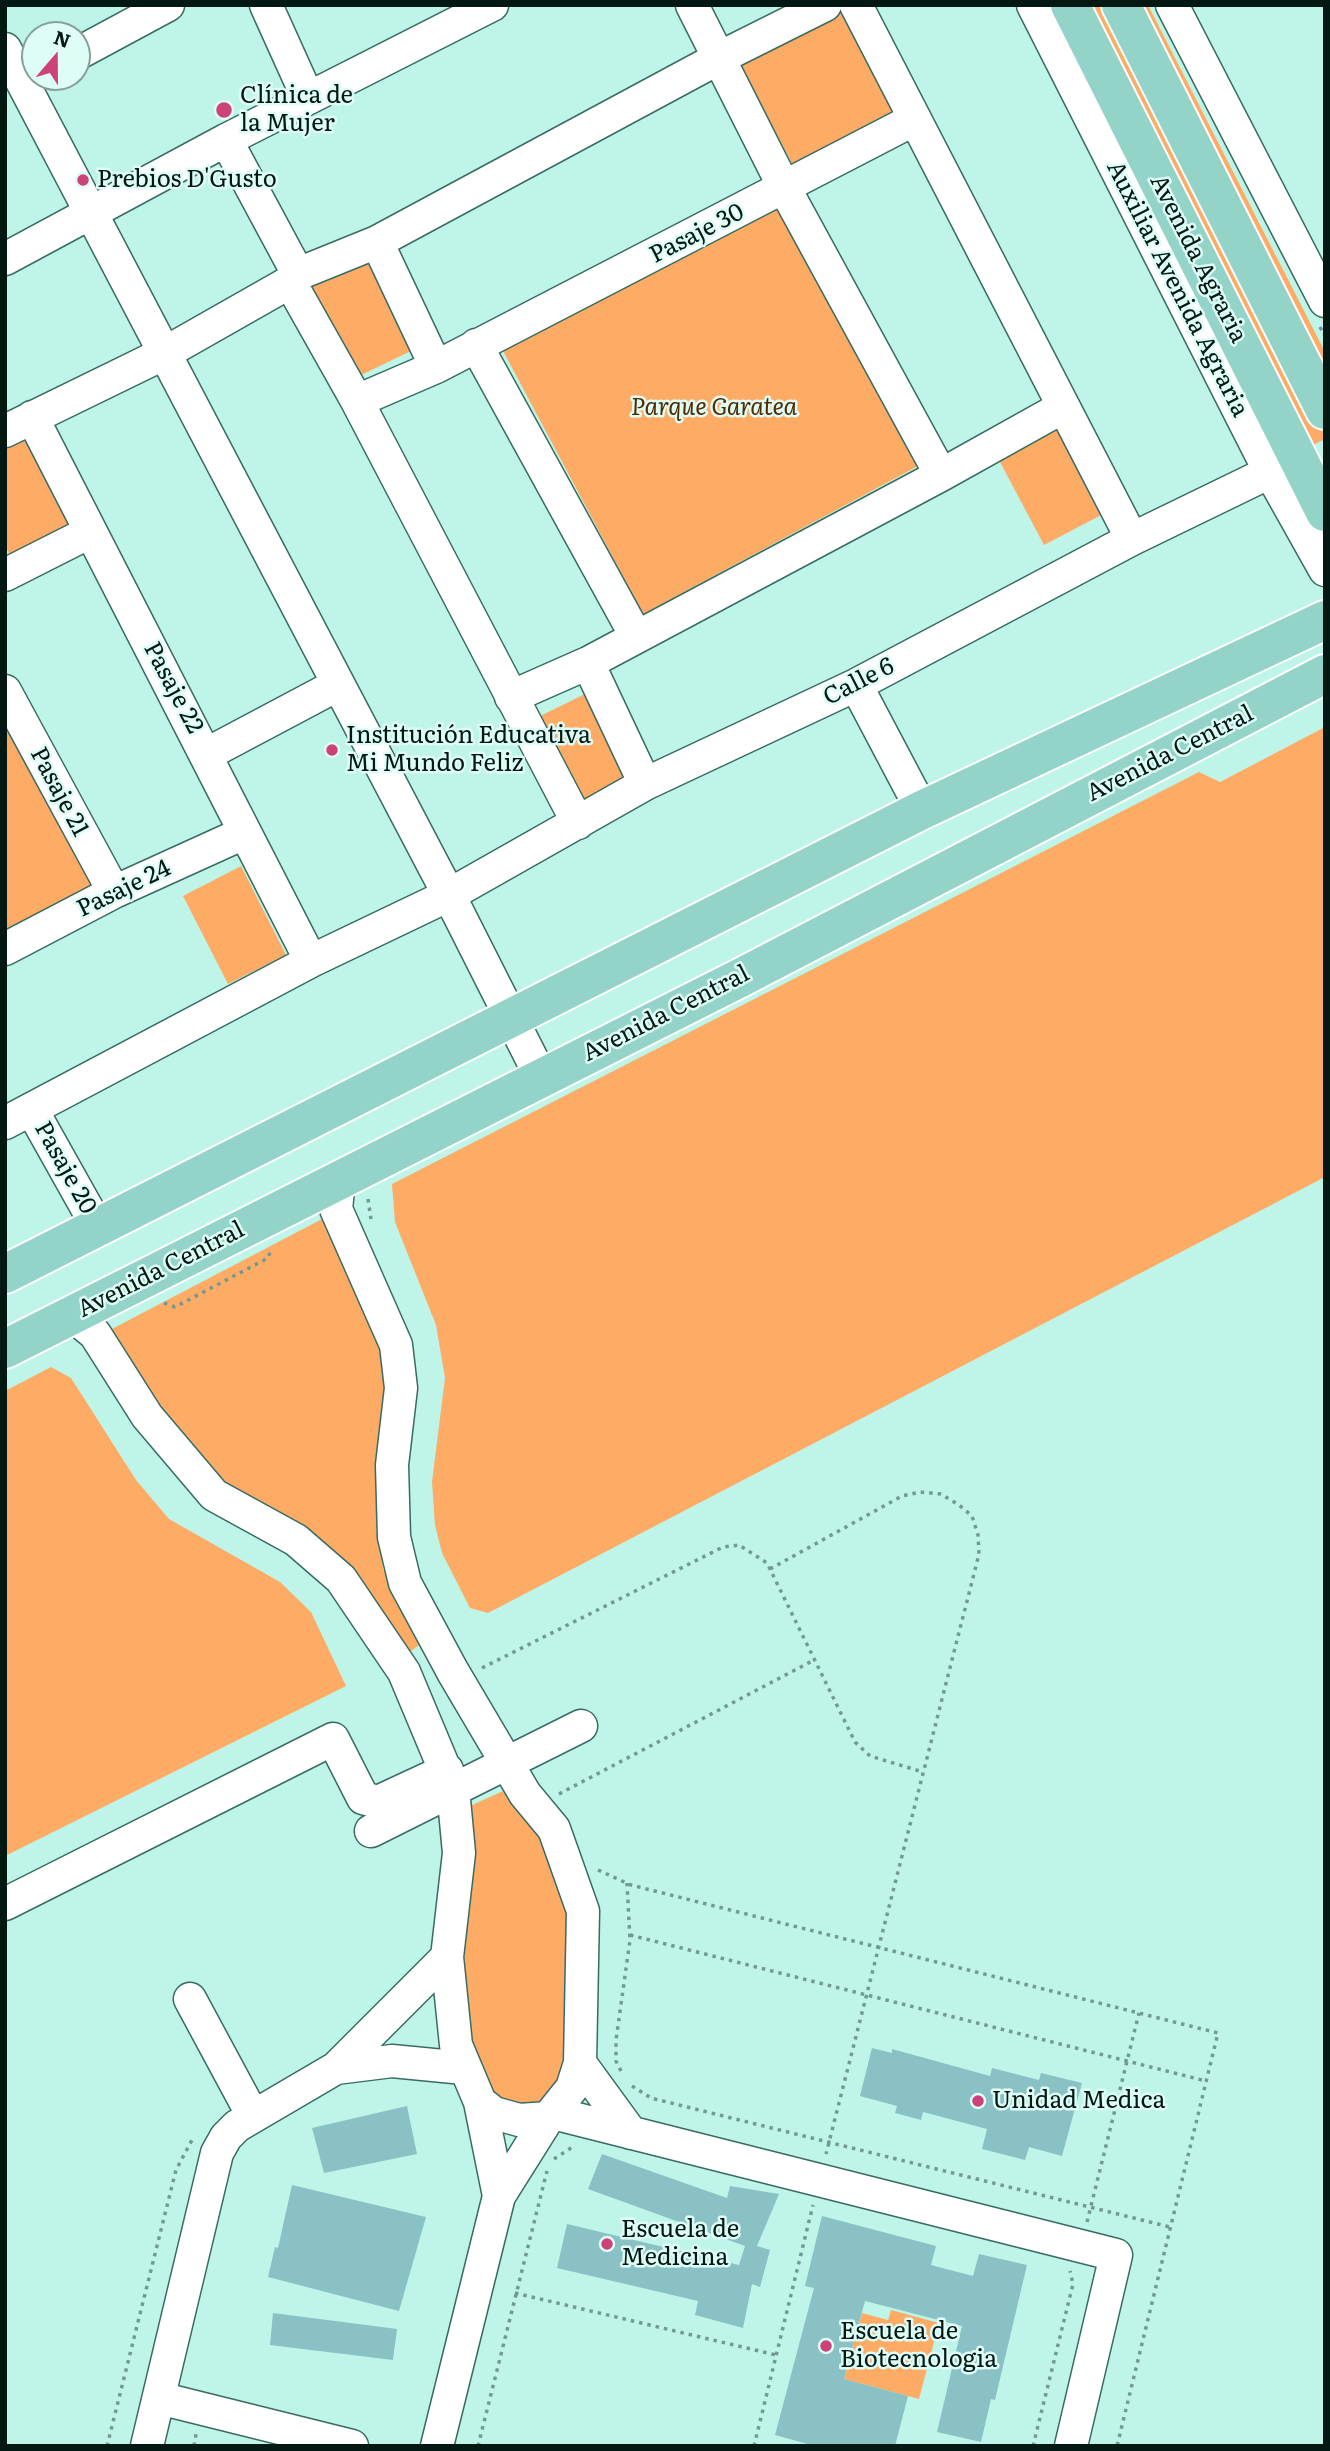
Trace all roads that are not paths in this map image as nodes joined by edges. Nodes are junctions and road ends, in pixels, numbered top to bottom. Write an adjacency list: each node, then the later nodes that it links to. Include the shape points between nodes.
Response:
1 (266, 5): 16 (street)
2 (492, 5): 16 (street)
3 (692, 5): 13 (street)
4 (825, 5): 13 (street)
5 (856, 5): 17 (street)
6 (1033, 5): 32 (street, Auxiliar Avenida Agraria)
7 (1070, 5): 34 (main road, Avenida Agraria)
8 (1121, 5): 30 (main road, Avenida Agraria)
9 (1172, 5): 24 (street)
10 (161, 7): 11 (street)
11 (91, 46)
12 (5, 49): 14 (street)
13 (719, 58): 19 (street); 21 (street)
14 (21, 83)
15 (25, 91): 20 (street)
16 (308, 98): 18 (street)
17 (915, 120): 19 (street, Pasaje 30); 29 (street)
18 (226, 140): 20 (street); 23 (street)
19 (785, 189): 25 (street, Pasaje 30); 33 (street)
20 (90, 216): 22 (street); 26 (street)
21 (377, 242): 23 (street); 27 (street)
22 (5, 260)
23 (294, 278): 26 (street); 28 (street)
24 (1325, 301)
25 (476, 345): 27 (street, Pasaje 30); 40 (street)
26 (165, 353): 31 (street); 43 (street)
27 (436, 367): 28 (street, Pasaje 30)
28 (357, 401): 46 (street)
29 (1063, 407): 33 (street); 36 (street)
30 (1325, 410)
31 (19, 424): 35 (street, Pasaje 22)
32 (1270, 472): 36 (street, Calle 6); 37 (street, Auxiliar Avenida Agraria)
33 (942, 475): 40 (street)
34 (1325, 512)
35 (90, 532): 38 (street); 47 (street, Pasaje 22)
36 (1132, 539): 44 (street, Calle 6)
37 (1325, 569)
38 (5, 575)
39 (1325, 620): 49 (main road)
40 (636, 636): 41 (street)
41 (588, 663): 46 (street); 48 (street)
42 (1325, 674): 57 (main road, Avenida Central)
43 (337, 685): 47 (street); 53 (street)
44 (856, 685): 48 (street, Calle 6); 49 (street)
45 (5, 691): 52 (street, Pasaje 21)
46 (511, 697): 50 (street)
47 (207, 754): 51 (street, Pasaje 22)
48 (645, 784): 50 (street, Calle 6)
49 (922, 810): 56 (main road)
50 (578, 823): 53 (street, Calle 6)
51 (244, 832): 52 (street, Pasaje 24); 55 (street, Pasaje 22)
52 (114, 892): 54 (street, Pasaje 24)
53 (449, 895): 55 (street, Calle 6); 56 (street)
54 (5, 949)
55 (311, 961): 58 (street, Calle 6)
56 (509, 1018): 57 (street); 60 (main road)
57 (541, 1077): 59 (main road, Avenida Central)
58 (19, 1116): 60 (street, Pasaje 20)
59 (339, 1180): 62 (main road, Avenida Central); 65 (street, via 336,1209 396,1345 401,1388 392,1465 394,1537 405,1583)
60 (97, 1226): 61 (main road)
61 (5, 1274)
62 (72, 1315): 63 (main road, Avenida Central); 66 (street, via 94,1334 147,1416 214,1495 296,1540 341,1579 404,1672)
63 (5, 1349)
64 (581, 1726): 65 (street)
65 (507, 1762): 66 (street); 71 (street, via 554,1802 554,1829 583,1911)
66 (450, 1779): 67 (street); 68 (street, via 378,1802 363,1798 333,1739); 69 (street, via 459,1853)
67 (371, 1831)
68 (5, 1904)
69 (447, 1957): 72 (street); 73 (street, via 456,2045)
70 (190, 1999): 76 (street)
71 (580, 2063): 75 (street, via 572,2088); 77 (street)
72 (336, 2068): 73 (street, via 392,2061); 76 (street)
73 (464, 2068): 74 (street)
74 (480, 2102): 75 (street, via 494,2113 519,2120); 78 (street)
75 (550, 2115): 77 (street); 78 (street)
76 (253, 2116): 79 (street, via 237,2126 217,2153)
77 (631, 2133): 83 (street, via 819,2181 1075,2258 1116,2255)
78 (499, 2196): 82 (street)
79 (159, 2398): 80 (street); 81 (street)
80 (147, 2446)
81 (352, 2446)
82 (437, 2446)
83 (1071, 2446)

